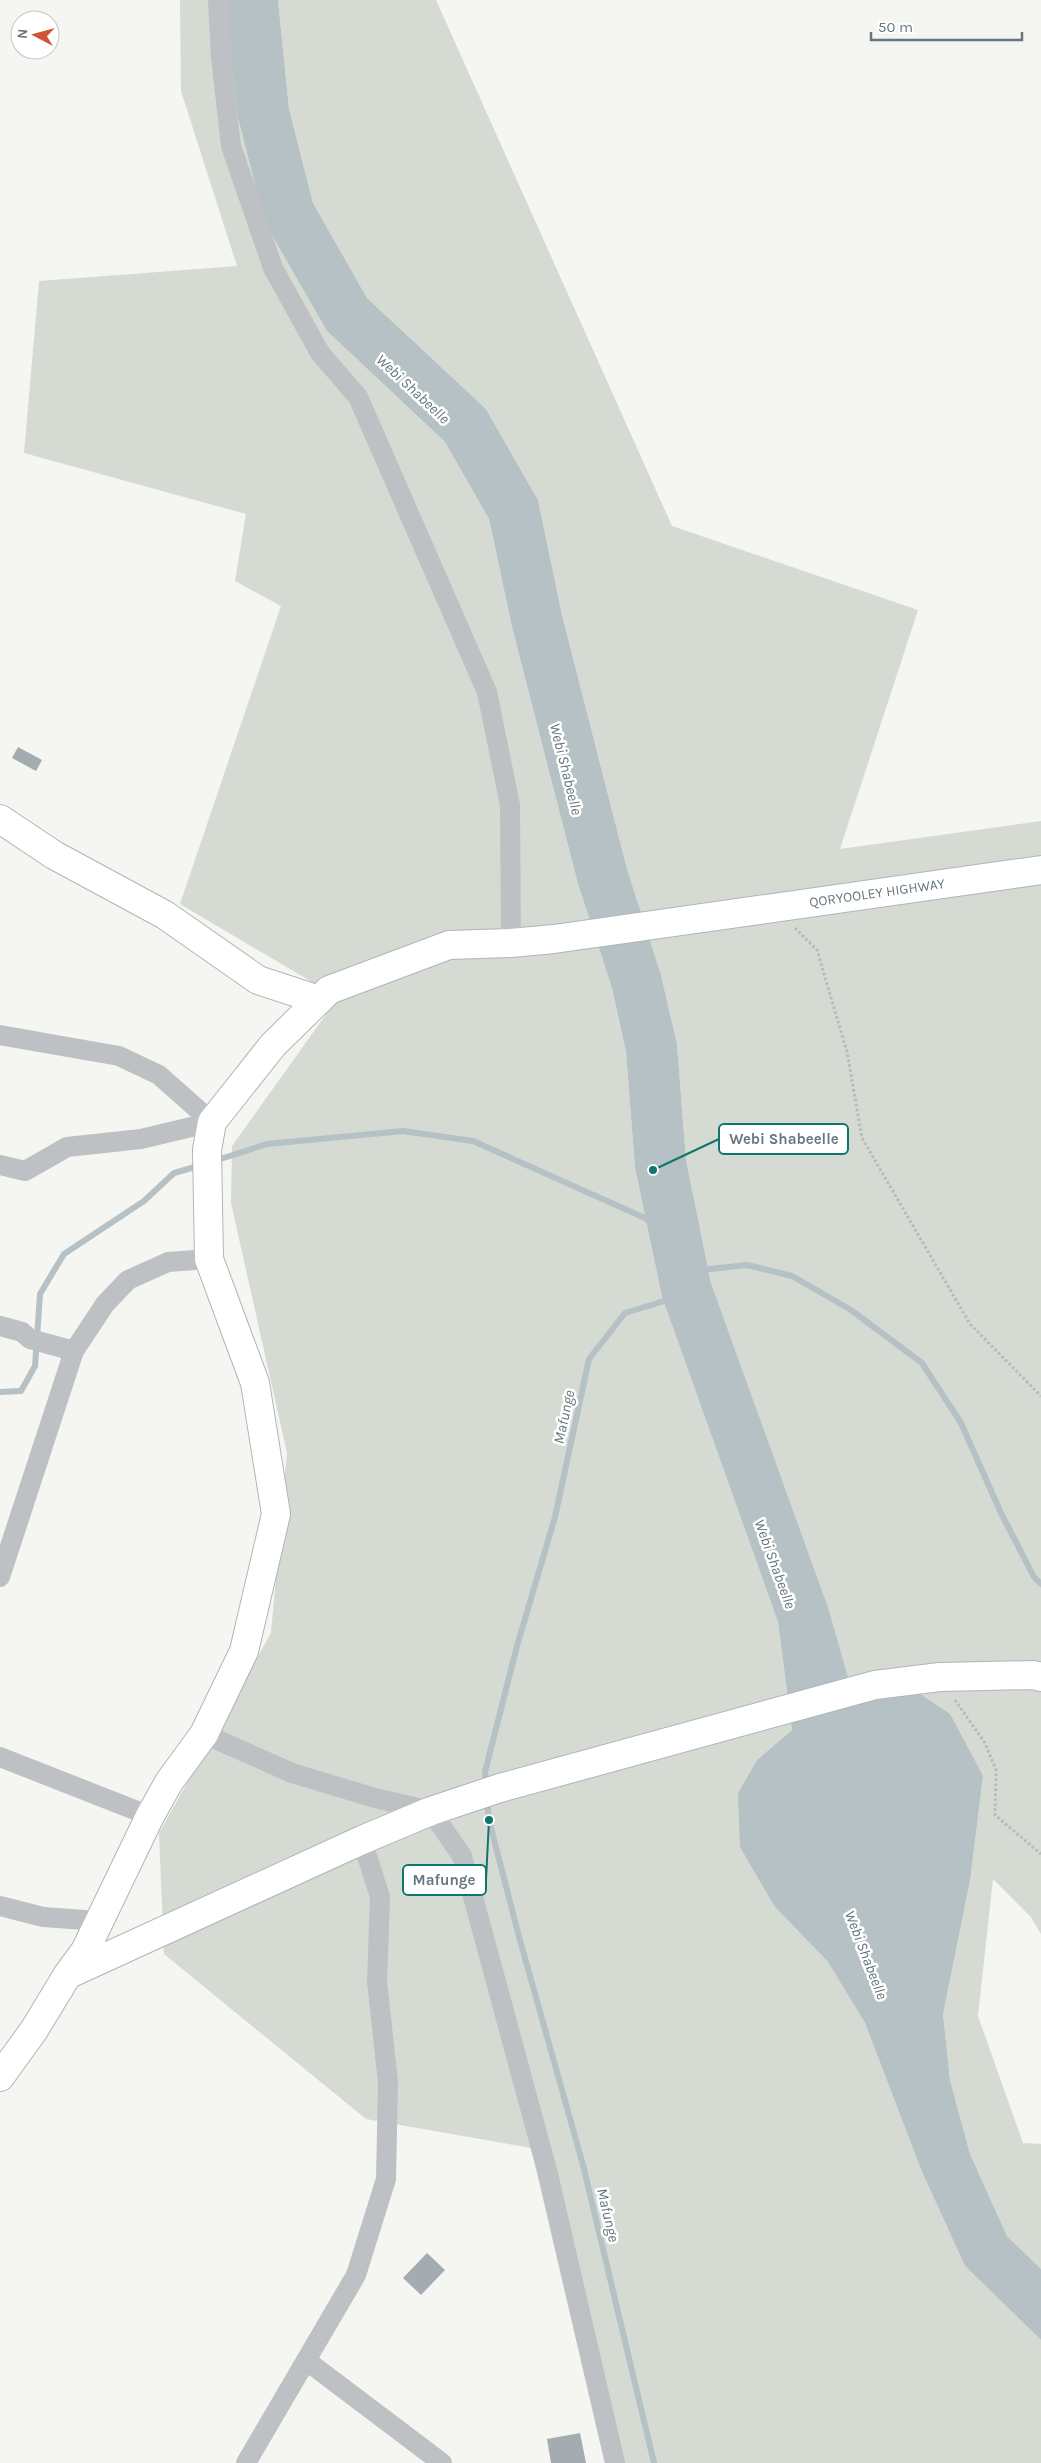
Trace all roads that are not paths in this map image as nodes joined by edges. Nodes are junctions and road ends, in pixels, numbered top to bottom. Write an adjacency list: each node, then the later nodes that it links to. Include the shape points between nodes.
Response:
1 (218, 0): 4 (street, via 231,146 273,268 320,353 358,397 487,692 510,805)
2 (0, 819): 5 (street, via 54,855 165,915 258,980)
3 (1041, 870): 4 (street, QORYOOLEY HIGHWAY)
4 (511, 943): 5 (street, via 449,945 329,990)
5 (319, 1000): 7 (street, via 273,1045)
6 (0, 1035): 7 (street, via 119,1056 160,1074)
7 (212, 1122): 8 (street, via 141,1139 67,1147 25,1171); 9 (street, via 207,1150)
8 (0, 1165)
9 (209, 1259): 11 (street, via 168,1262 128,1280 105,1304); 14 (street, via 255,1383 276,1514 244,1651)
10 (0, 1326): 11 (street, via 22,1332 30,1339)
11 (74, 1351): 12 (street)
12 (0, 1577)
13 (1041, 1678): 16 (street, via 1034,1675 940,1677 875,1686 500,1788)
14 (204, 1734): 16 (street, via 292,1772); 17 (street)
15 (0, 1757): 17 (street)
16 (430, 1811): 18 (street); 26 (street, via 462,1856 548,2174)
17 (150, 1816): 20 (street)
18 (362, 1840): 21 (street); 23 (street, via 380,1896 377,1981 388,2083 386,2179 356,2275)
19 (0, 1906): 20 (street, via 43,1917)
20 (98, 1921): 21 (street, via 85,1951)
21 (68, 1974): 22 (street)
22 (0, 2077)
23 (307, 2361): 24 (street); 25 (street)
24 (246, 2463)
25 (442, 2463)
26 (615, 2463)

